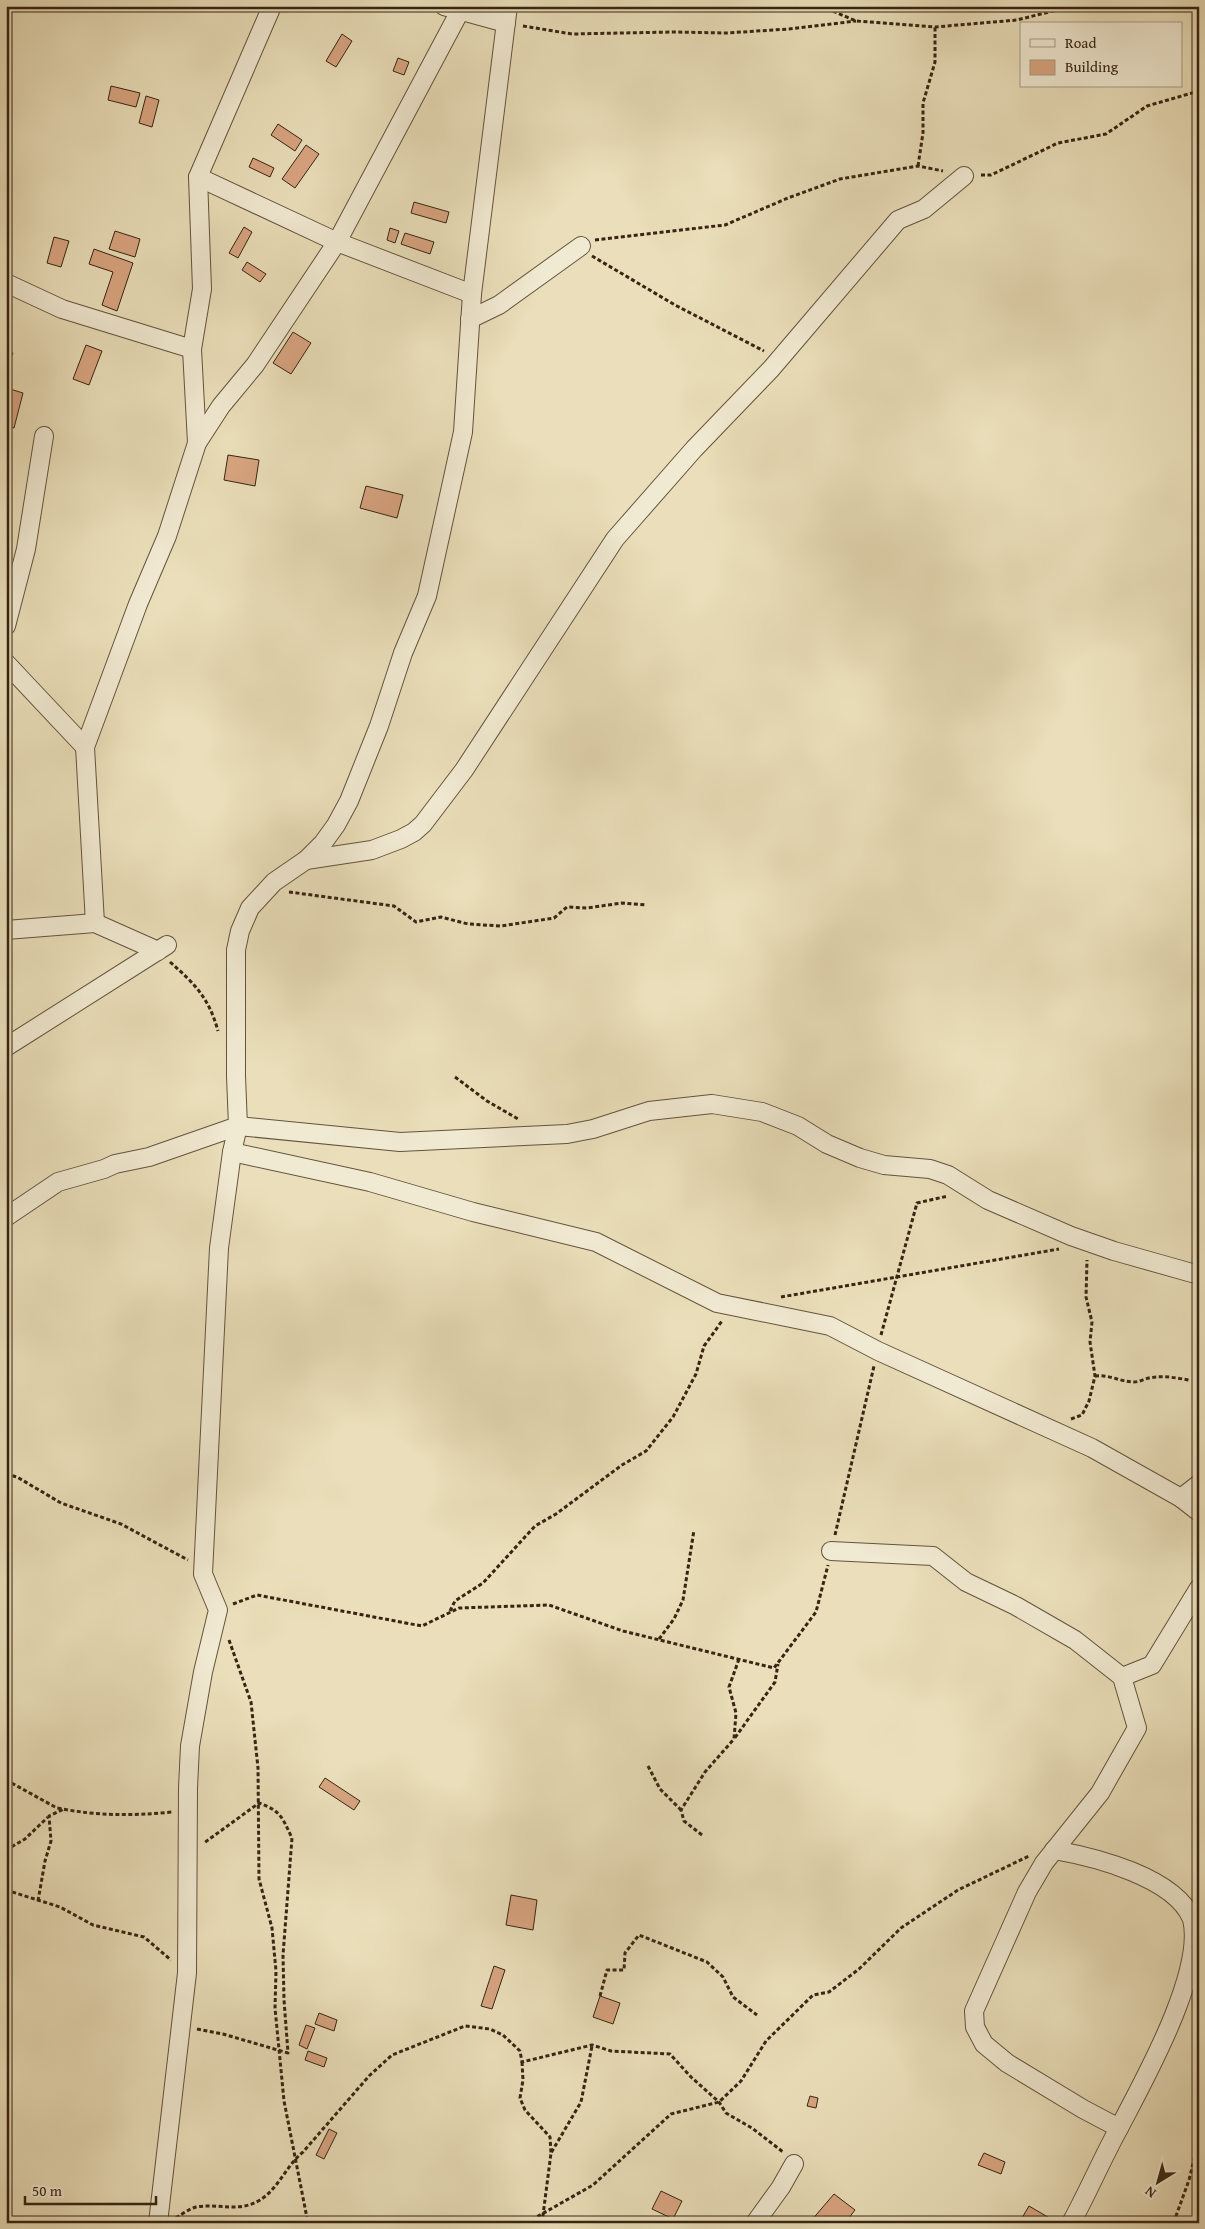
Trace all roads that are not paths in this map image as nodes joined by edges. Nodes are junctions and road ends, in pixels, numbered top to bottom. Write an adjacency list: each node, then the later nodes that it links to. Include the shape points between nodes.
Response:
1 (272, 6): 5 (street)
2 (452, 8): 3 (street); 6 (street)
3 (507, 15): 9 (street)
4 (964, 176): 17 (street, via 924,209 898,220 779,359 615,539 470,762 423,824 401,839 372,850)
5 (198, 177): 6 (street); 11 (street, via 202,289)
6 (337, 242): 9 (street); 13 (street, via 255,366 221,406)
7 (581, 246): 10 (street, via 500,305)
8 (6, 283): 11 (street, via 62,309)
9 (472, 294): 10 (street)
10 (470, 319): 17 (street, via 463,432 427,596 349,801 323,843)
11 (192, 349): 13 (street)
12 (44, 436): 14 (street, via 26,548)
13 (197, 443): 16 (street, via 166,536)
14 (6, 626)
15 (6, 663): 16 (street)
16 (85, 747): 18 (street)
17 (306, 860): 21 (street, via 268,888 250,908 240,931 236,950)
18 (95, 923): 19 (street); 20 (street, via 164,952)
19 (6, 930)
20 (6, 1047)
21 (238, 1126): 22 (street); 23 (street, via 149,1157 58,1182); 24 (street, via 400,1142 567,1134 649,1111 712,1104 762,1112 798,1126 827,1144 860,1158 948,1175 988,1200 1093,1244)
22 (232, 1152): 26 (street, via 370,1182 472,1212 596,1242 717,1303 830,1326 1092,1448); 34 (street, via 219,1248 203,1574 218,1610 190,1746 187,1973 171,2095)
23 (6, 1217)
24 (1199, 1275)
25 (1199, 1484): 26 (street)
26 (1181, 1498): 27 (street)
27 (1199, 1512)
28 (831, 1551): 30 (street, via 934,1556 966,1582 1075,1640)
29 (1199, 1588): 30 (street, via 1152,1665)
30 (1122, 1677): 31 (street, via 1137,1728 1100,1794)
31 (1054, 1850): 32 (street, via 1022,1901 974,2011 975,2027 984,2044 1007,2063); 32 (street, via 1120,1866 1148,1879 1177,1897 1192,1918 1196,1933 1194,1968 1188,1988 1161,2051)
32 (1119, 2128): 36 (street)
33 (794, 2164): 35 (street)
34 (164, 2221)
35 (755, 2223)
36 (1071, 2223)

